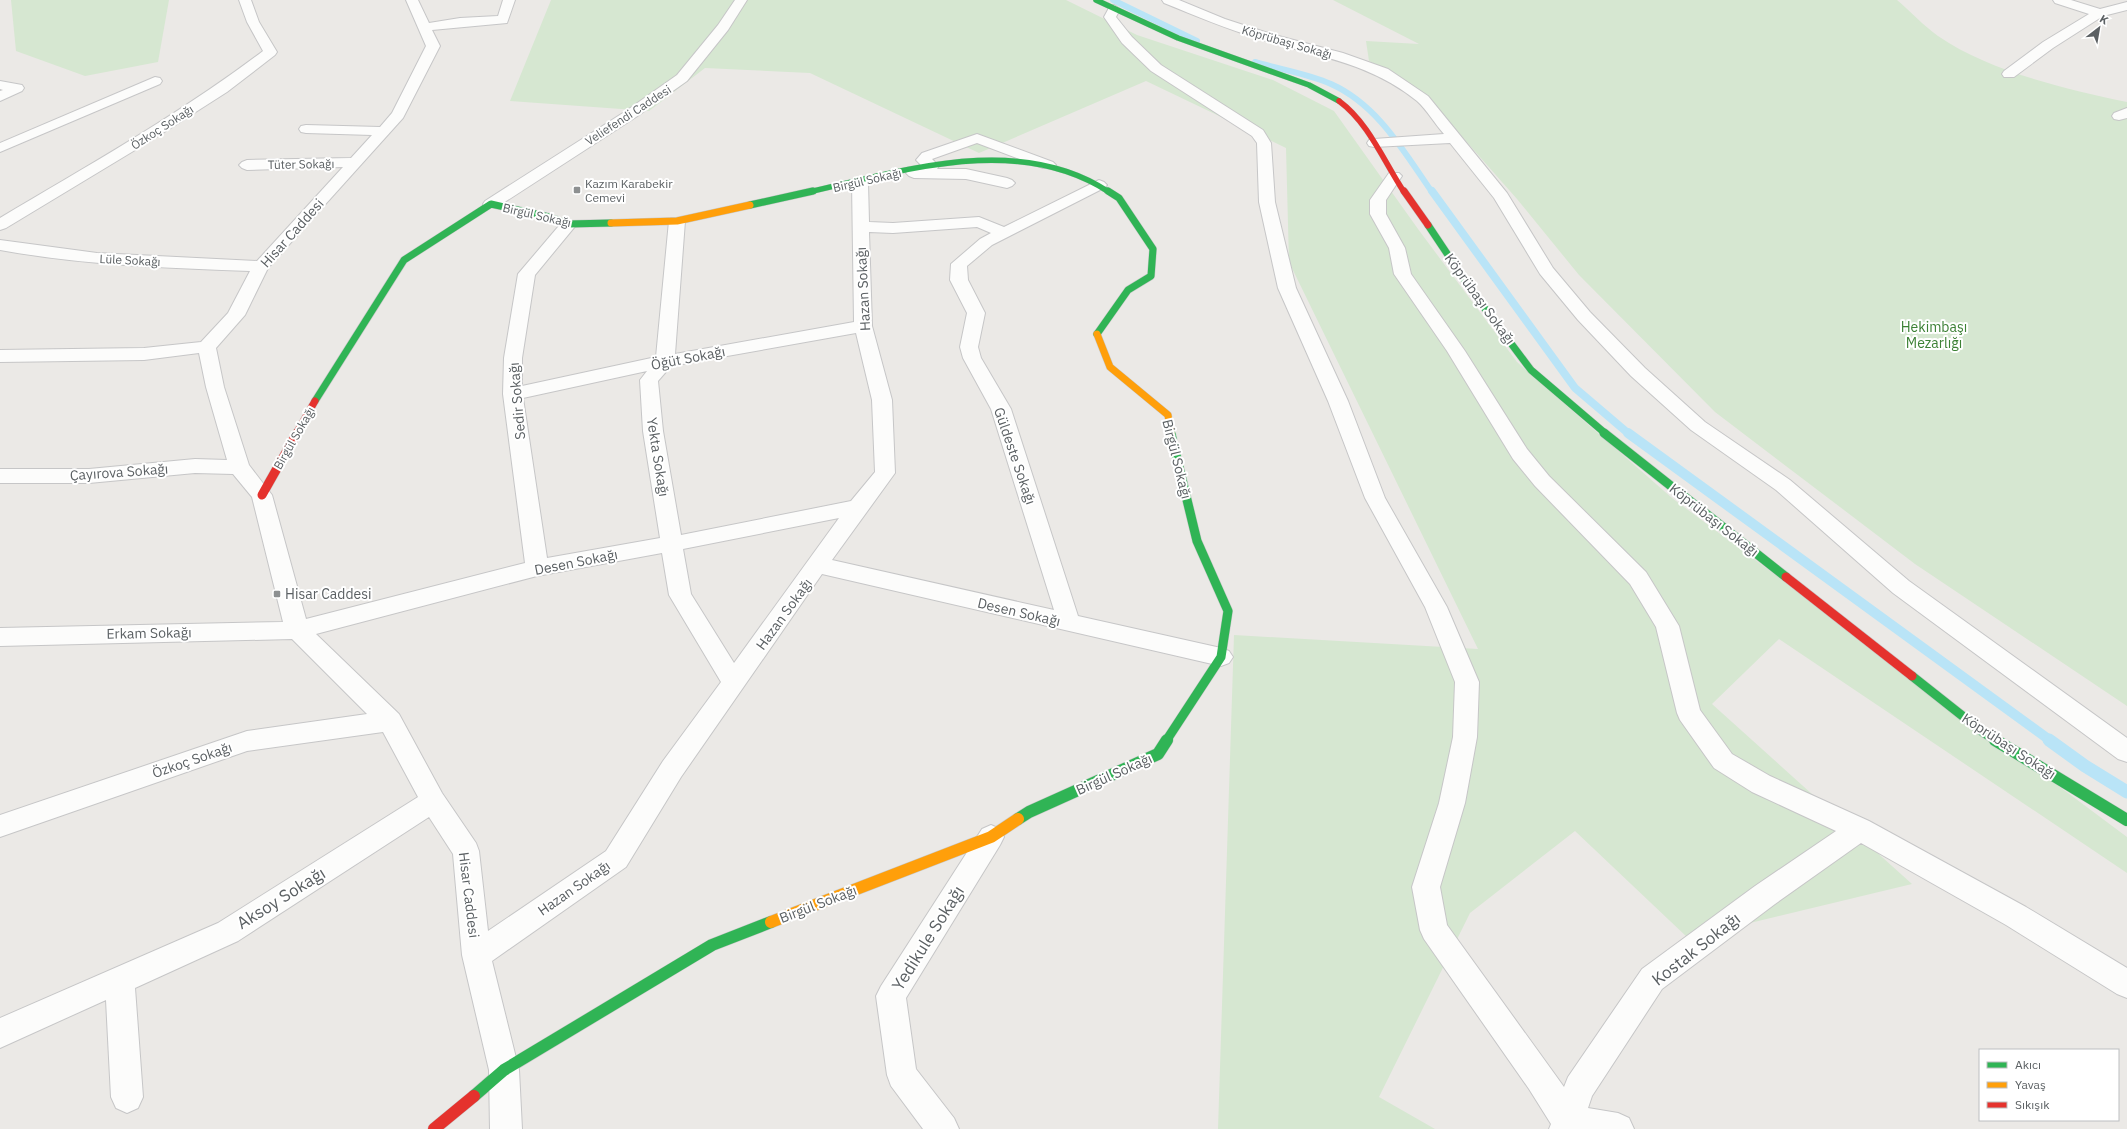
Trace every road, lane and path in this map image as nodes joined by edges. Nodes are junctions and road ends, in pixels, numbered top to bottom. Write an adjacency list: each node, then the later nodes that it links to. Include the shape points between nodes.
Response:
1 (245, 0): 32 (street, Özkoç Sokağı, via 253,22 270,52 222,89)
2 (412, 0): 10 (street, Hisar Caddesi)
3 (509, 0): 10 (street, via 503,20)
4 (741, 0): 29 (street, Veliefendi Caddesi, via 682,78)
5 (1168, 0): 17 (street, Köprübaşı Sokağı, via 1221,22 1338,56 1383,72 1423,99)
6 (2059, 0): 9 (street)
7 (1105, 5): 18 (street, Köprübaşı Sokağı, via 1178,38 1309,85 1344,104); 67 (street, via 1110,17 1127,40 1156,68 1258,133 1264,143 1267,202 1287,288 1338,401 1375,498 1436,607 1466,682 1465,737 1452,803 1426,887 1434,930 1540,1078)
8 (2127, 6): 9 (street)
9 (2099, 13): 11 (street, via 2048,45)
10 (424, 27): 16 (street, Hisar Caddesi, via 433,46 398,115)
11 (2009, 74)
12 (155, 81): 19 (street)
13 (0, 84): 14 (street, via 17,88)
14 (0, 97)
15 (306, 129): 16 (street)
16 (384, 131): 20 (street, Hisar Caddesi)
17 (1454, 138): 18 (street); 55 (street, Köprübaşı Sokağı, via 1501,196 1546,270 1584,316 1638,372 1698,426 1783,485 1901,587)
18 (1381, 143): 25 (street, Köprübaşı Sokağı)
19 (0, 148)
20 (355, 162): 21 (street, Tüter Sokağı); 36 (street, Hisar Caddesi)
21 (247, 165)
22 (1048, 165): 23 (street, Birgül Sokağı, via 997,159); 23 (street, Birgül Sokağı, via 977,138 927,156 924,160); 28 (street, Birgül Sokağı)
23 (931, 166): 24 (street, Birgül Sokağı)
24 (897, 172): 26 (street, Birgül Sokağı); 27 (street, via 966,174)
25 (1394, 176): 57 (street, Köprübaşı Sokağı, via 1474,294 1532,370 1609,437 1984,733); 59 (street, via 1378,200 1378,214 1397,248 1403,274 1456,351 1520,454 1542,481 1638,578 1667,626 1689,713 1722,761 1761,784)
26 (860, 182): 30 (street, Birgül Sokağı); 33 (street, Hazan Sokağı)
27 (1007, 183)
28 (1099, 185): 34 (street, Güldeste Sokağı); 52 (street, Birgül Sokağı, via 1119,198 1153,249 1151,276 1128,290 1096,335 1110,366 1168,415 1172,445 1197,541 1228,611)
29 (491, 204): 31 (street, Birgül Sokağı); 44 (street, Birgül Sokağı, via 404,260 302,422)
30 (677, 221): 31 (street, Birgül Sokağı); 40 (street)
31 (568, 224): 41 (street, Sedir Sokağı, via 527,274 513,358)
32 (0, 225)
33 (861, 227): 34 (street, via 893,228 979,222); 37 (street, Hazan Sokağı)
34 (1004, 233): 49 (street, Güldeste Sokağı, via 986,242 959,264 958,280 976,313 969,347 972,358 1001,409)
35 (0, 245): 36 (street, Lüle Sokağı, via 113,261)
36 (261, 266): 38 (street, Hisar Caddesi, via 236,315)
37 (863, 326): 40 (street, Öğüt Sokağı); 45 (street, Hazan Sokağı, via 882,400 885,473)
38 (207, 347): 39 (street, via 144,354); 42 (street, via 215,387)
39 (0, 356)
40 (665, 361): 41 (street, Öğüt Sokağı); 46 (street, Yekta Sokağı, via 649,380 653,431)
41 (513, 394): 48 (street, Sedir Sokağı)
42 (239, 467): 43 (street, Çayırova Sokağı, via 195,466 89,476); 44 (street)
43 (0, 476)
44 (262, 495): 50 (street)
45 (858, 507): 46 (street, Desen Sokağı); 47 (street, Hazan Sokağı)
46 (672, 544): 48 (street, Desen Sokağı); 53 (street, Yekta Sokağı, via 680,595)
47 (818, 565): 49 (street, Desen Sokağı); 53 (street, Hazan Sokağı)
48 (537, 568): 50 (street, Desen Sokağı)
49 (1069, 623): 52 (street, Desen Sokağı)
50 (297, 630): 51 (street, Erkam Sokağı); 54 (street, Hisar Caddesi)
51 (0, 637)
52 (1220, 657): 60 (street, Birgül Sokağı, via 1158,754 1029,812)
53 (734, 683): 61 (street, Hazan Sokağı, via 672,768 616,859)
54 (390, 721): 56 (street, Hisar Caddesi); 58 (street, Özkoç Sokağı, via 247,741)
55 (2127, 752)
56 (433, 801): 61 (street, Hisar Caddesi, via 466,851); 62 (street, Aksoy Sokağı, via 228,932)
57 (2127, 820)
58 (0, 826)
59 (1860, 829): 63 (street, via 2016,916); 67 (street, Kostak Sokağı, via 1765,895 1652,980 1579,1088)
60 (991, 837): 65 (street, Birgül Sokağı, via 712,946); 70 (street, Yedikule Sokağı, via 891,996 902,1075)
61 (476, 955): 65 (street, Hisar Caddesi)
62 (120, 980): 64 (street, Aksoy Sokağı); 66 (street)
63 (2127, 984)
64 (0, 1033)
65 (504, 1070): 68 (street, Birgül Sokağı); 69 (street, Hisar Caddesi)
66 (127, 1097)
67 (1566, 1125): 71 (street)
68 (434, 1129)
69 (506, 1129)
70 (943, 1129)
71 (1618, 1129)

